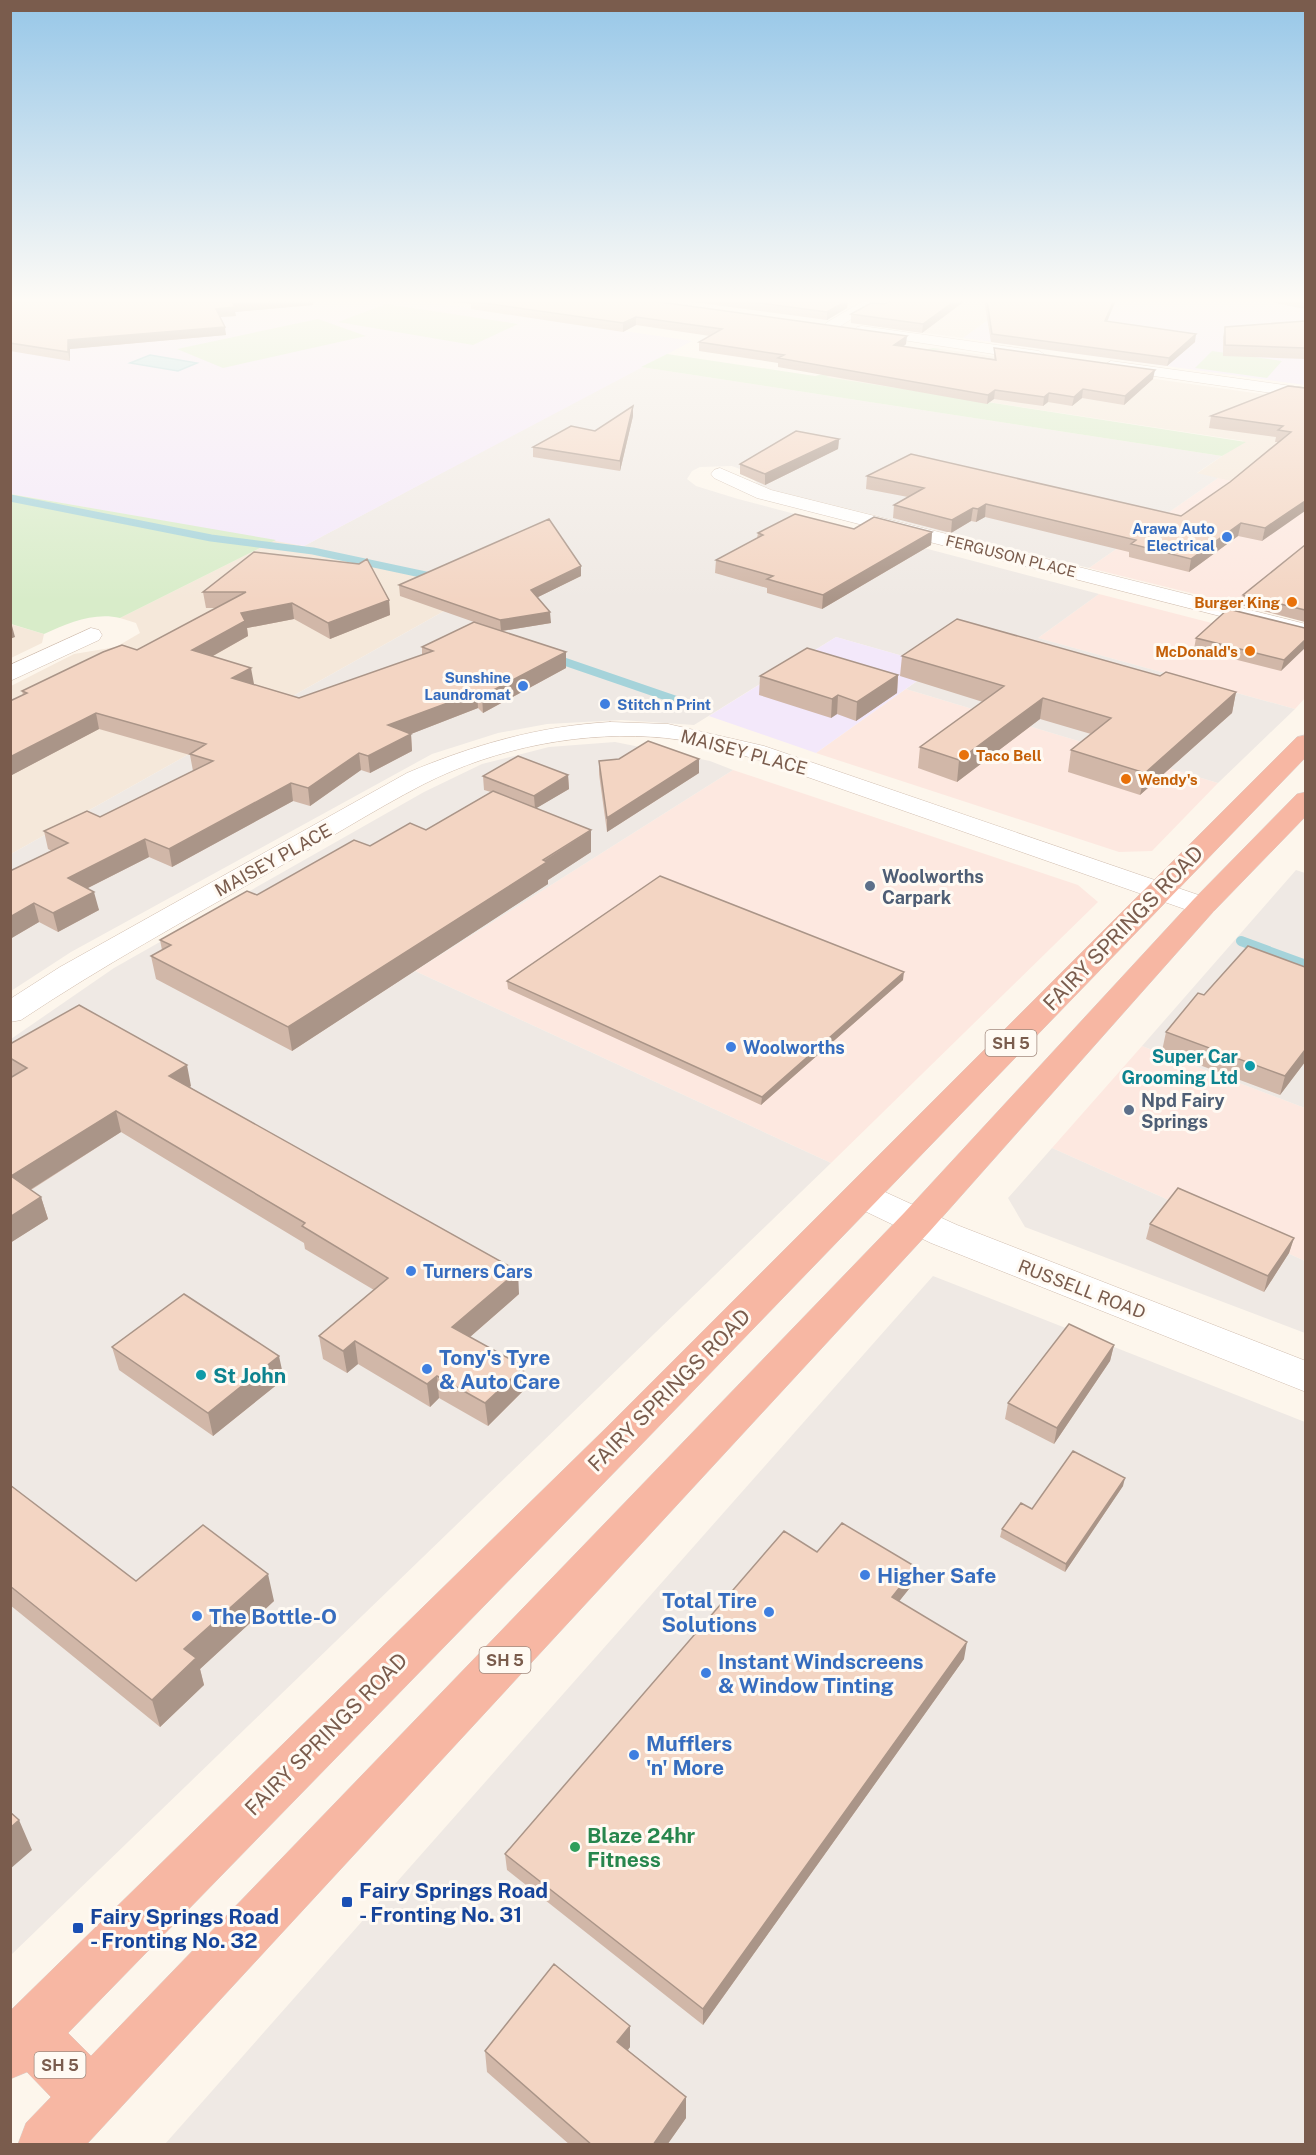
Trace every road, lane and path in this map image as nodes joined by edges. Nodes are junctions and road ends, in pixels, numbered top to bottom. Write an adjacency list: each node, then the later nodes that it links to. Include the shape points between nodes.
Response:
1 (720, 474): 2 (street, FERGUSON PLACE, via 764,494)
2 (1305, 631)
3 (91, 634): 4 (street)
4 (10, 674)
5 (1305, 742): 7 (highway, FAIRY SPRINGS ROAD / SH 5)
6 (1305, 800): 8 (highway, SH 5)
7 (1159, 891): 8 (street, MAISEY PLACE); 9 (street, MAISEY PLACE, via 791,763 691,734 642,729 586,730 510,743 416,778 71,973); 10 (highway, FAIRY SPRINGS ROAD / SH 5)
8 (1203, 906): 11 (highway, SH 5)
9 (10, 1013)
10 (861, 1195): 11 (street, RUSSELL ROAD); 13 (highway, FAIRY SPRINGS ROAD / SH 5)
11 (917, 1222): 12 (street, RUSSELL ROAD); 14 (highway, SH 5)
12 (1305, 1377)
13 (19, 2042): 14 (highway, FAIRY SPRINGS ROAD / SH 5)
14 (92, 2097): 15 (highway, SH 5)
15 (47, 2145)

